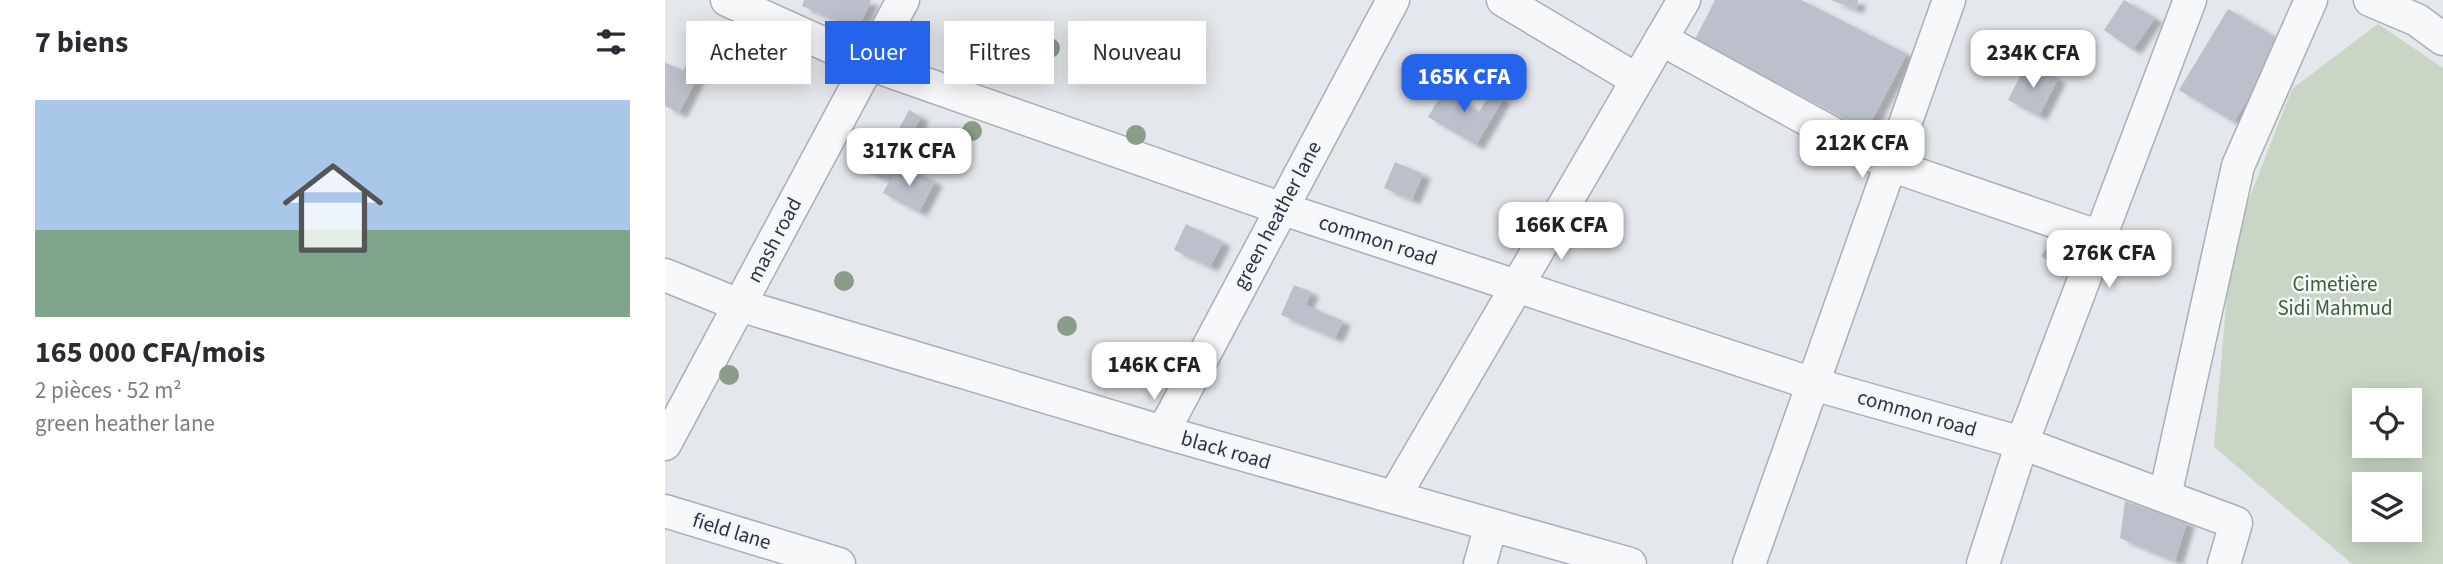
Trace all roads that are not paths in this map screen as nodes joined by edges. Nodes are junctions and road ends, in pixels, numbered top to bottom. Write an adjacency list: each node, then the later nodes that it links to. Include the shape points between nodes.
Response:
1 (727, 0): 14 (street, common road)
2 (903, 0): 11 (street, mash road)
3 (1394, 0): 19 (street, green heather lane)
4 (1503, 0): 15 (street)
5 (1684, 0): 12 (street)
6 (1949, 0): 18 (street)
7 (2190, 0): 20 (street)
8 (2311, 0): 28 (street, via 2238,166)
9 (2370, 0): 10 (street)
10 (2422, 10): 13 (street)
11 (892, 21)
12 (1661, 38): 15 (street); 18 (street)
13 (2443, 39)
14 (825, 44)
15 (1637, 80): 22 (street)
16 (858, 84): 23 (street, mash road)
17 (926, 84): 19 (street, common road)
18 (1890, 165): 20 (street); 24 (street)
19 (1280, 208): 22 (street, common road); 25 (street, green heather lane)
20 (2100, 237): 26 (street)
21 (665, 275): 23 (street, black road)
22 (1518, 284): 24 (street, common road); 29 (street)
23 (739, 305): 25 (street, black road); 27 (street, mash road)
24 (1813, 384): 26 (street, common road); 35 (street)
25 (1163, 432): 29 (street, black road)
26 (2022, 443): 28 (street, common road); 36 (street)
27 (665, 444)
28 (2165, 496): 37 (street, common road, via 2236,523)
29 (1394, 497): 31 (street, black road)
30 (665, 510): 32 (street, field lane)
31 (1491, 525): 33 (street); 34 (street, black road)
32 (839, 564)
33 (1480, 564)
34 (1630, 564)
35 (1749, 564)
36 (1983, 564)
37 (2224, 564)

